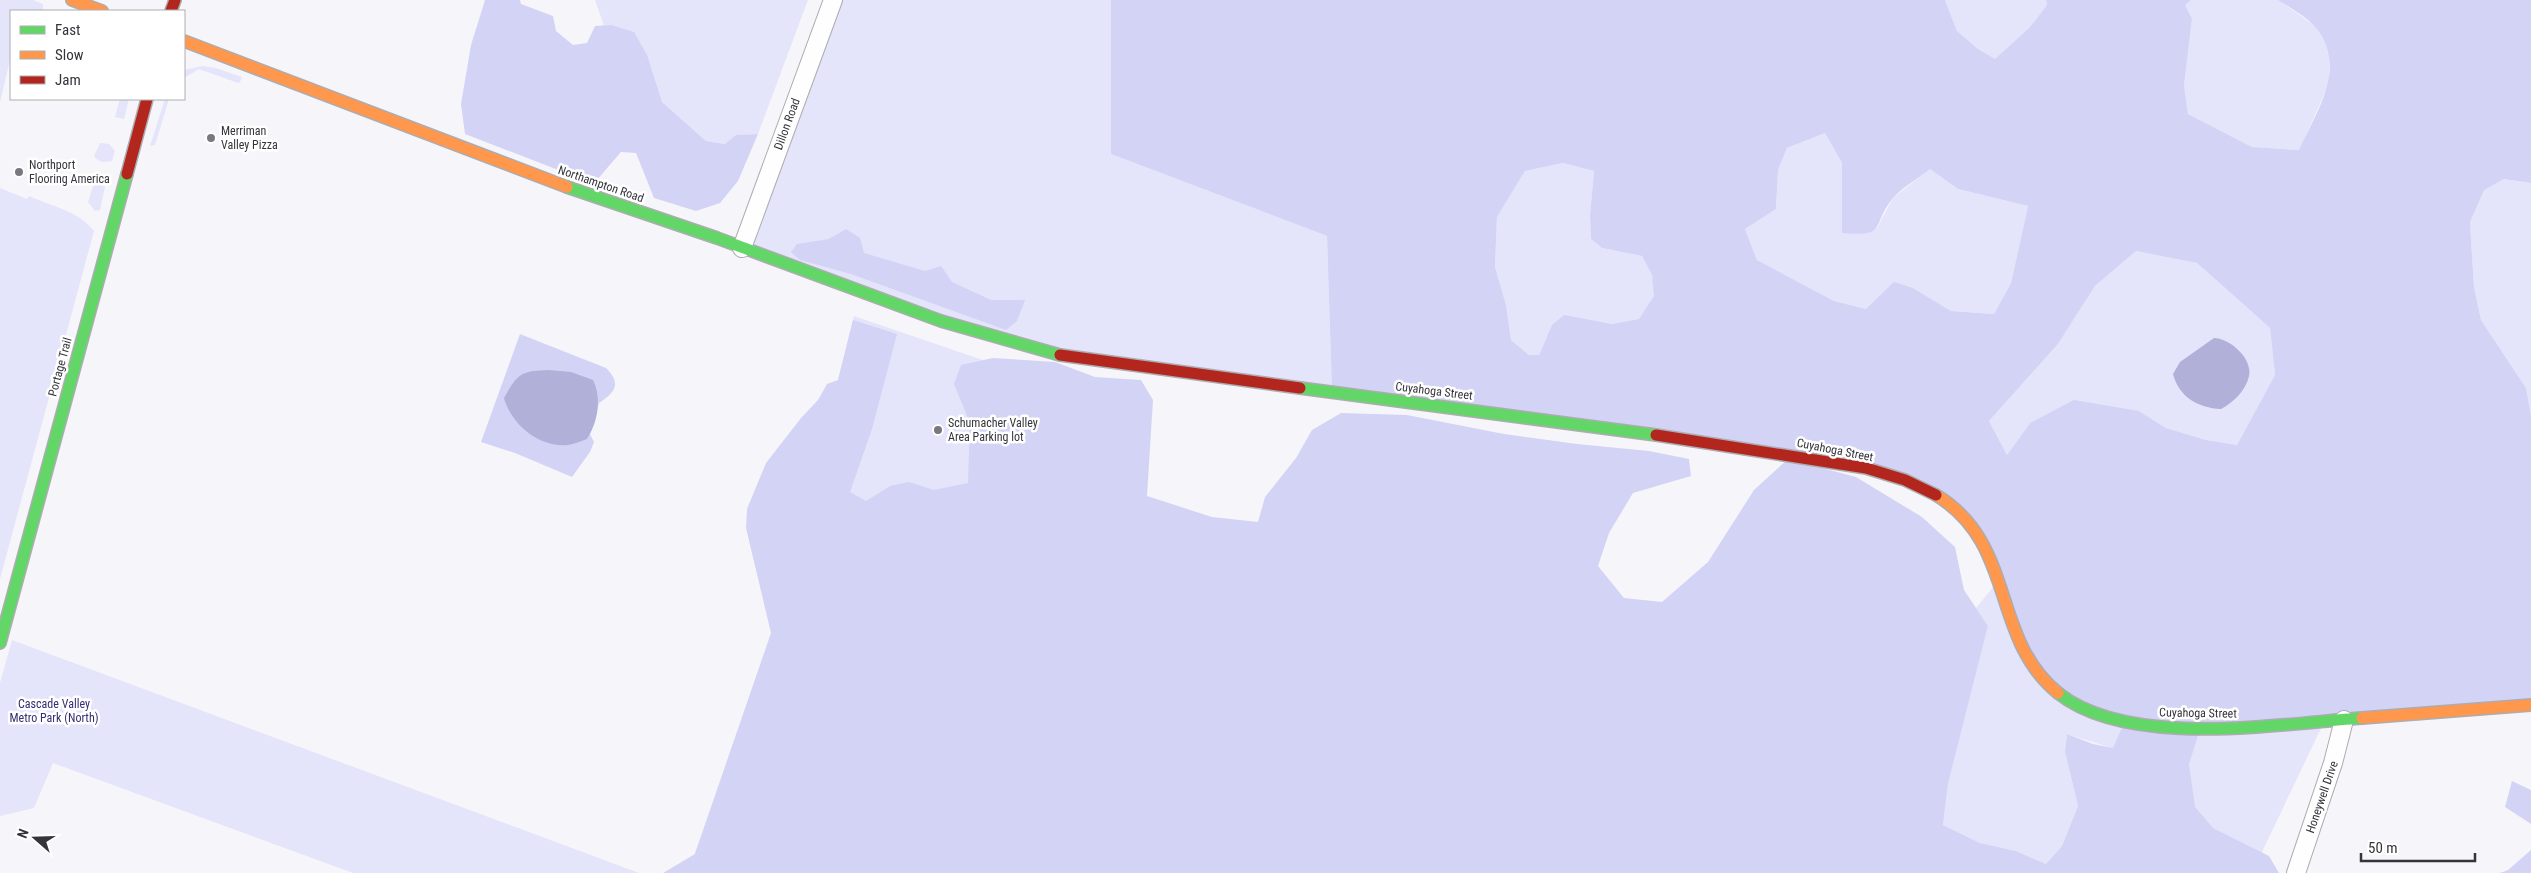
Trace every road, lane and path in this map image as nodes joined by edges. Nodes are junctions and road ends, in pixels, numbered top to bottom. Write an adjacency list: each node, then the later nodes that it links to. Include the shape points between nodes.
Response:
1 (72, 0): 3 (street)
2 (833, 0): 6 (street, Dillon Road)
3 (99, 10)
4 (185, 41): 6 (street, Northampton Road, via 534,174)
5 (147, 100): 8 (street, Portage Trail)
6 (742, 248): 7 (street, Northampton Road, via 900,308)
7 (1012, 345): 10 (street, Cuyahoga Street, via 1063,356 1703,440 1816,459 1899,478 1956,508 1982,537 1992,556 2014,632 2026,658 2044,681 2076,703 2125,721 2171,728 2209,729)
8 (0, 643)
9 (2531, 705): 10 (street, Cuyahoga Street)
10 (2344, 720): 11 (street, Honeywell Drive)
11 (2296, 873)

